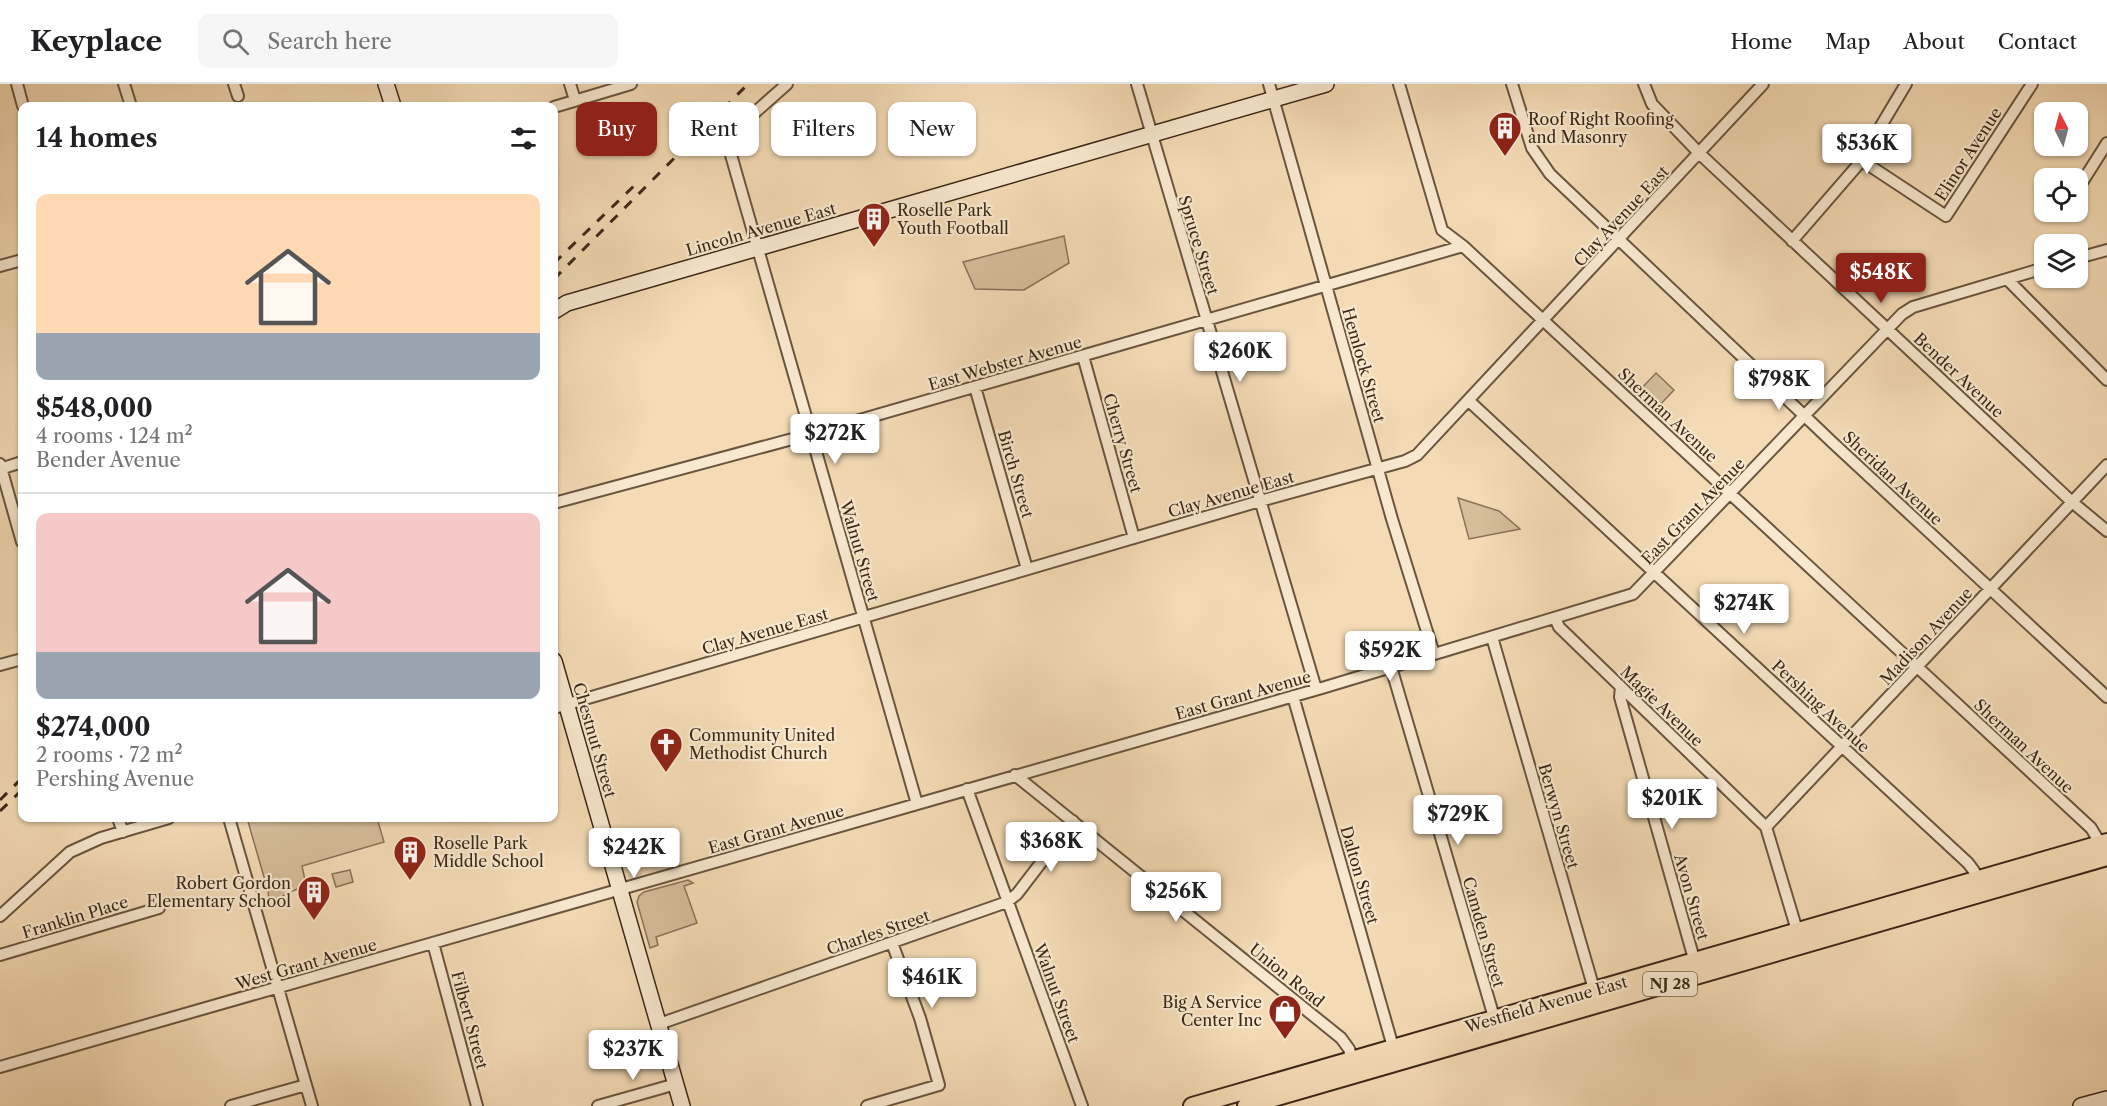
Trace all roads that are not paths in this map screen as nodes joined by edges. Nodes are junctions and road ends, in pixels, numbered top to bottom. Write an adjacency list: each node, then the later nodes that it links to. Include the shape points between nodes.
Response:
1 (17, 84): 20 (street)
2 (124, 84): 21 (street)
3 (234, 84): 17 (street)
4 (386, 84): 22 (street)
5 (570, 84): 19 (street)
6 (630, 84): 19 (street)
7 (787, 84): 32 (street, Walnut Street, via 751,116 729,125 725,134)
8 (1137, 84): 24 (street, Spruce Street)
9 (1269, 84): 18 (street, Hemlock Street)
10 (1326, 84): 18 (street, Lincoln Avenue East)
11 (1399, 84): 31 (street, Sherman Avenue, via 1442,230)
12 (1512, 84): 29 (street, Sheridan Avenue, via 1539,159)
13 (1644, 84): 26 (street, Bender Avenue, via 1652,104)
14 (1763, 84): 26 (street, Clay Avenue East)
15 (1906, 84): 27 (street)
16 (2032, 84): 27 (street, Elinor Avenue, via 1946,216)
17 (238, 96)
18 (1274, 99): 24 (street, Lincoln Avenue East); 39 (street, Hemlock Street)
19 (575, 100): 23 (street)
20 (22, 102)
21 (129, 102)
22 (392, 102)
23 (558, 106)
24 (1151, 135): 32 (street, Lincoln Avenue East); 41 (street, Spruce Street)
25 (2107, 143): 28 (street)
26 (1700, 154): 29 (street, Clay Avenue East); 30 (street, Bender Avenue)
27 (1861, 160): 30 (street)
28 (2088, 172)
29 (1620, 240): 42 (street, Clay Avenue East); 48 (street, Sheridan Avenue)
30 (1792, 240): 43 (street, Bender Avenue)
31 (1463, 246): 39 (street, East Webster Avenue); 42 (street, Sherman Avenue)
32 (758, 249): 40 (street, Lincoln Avenue East); 49 (street, Walnut Street)
33 (2107, 249): 34 (street)
34 (2088, 255)
35 (18, 261): 36 (street)
36 (0, 267)
37 (2034, 271): 38 (street, East Grant Avenue)
38 (2007, 279): 43 (street, East Grant Avenue, via 1913,307); 45 (street)
39 (1326, 286): 41 (street, East Webster Avenue); 53 (street, Hemlock Street)
40 (558, 309)
41 (1206, 320): 44 (street, East Webster Avenue); 55 (street, Spruce Street)
42 (1544, 321): 47 (street, Clay Avenue East); 54 (street, Sherman Avenue)
43 (1887, 329): 48 (street, East Grant Avenue); 57 (street, Bender Avenue)
44 (1083, 356): 46 (street, East Webster Avenue); 60 (street, Cherry Street)
45 (2107, 380)
46 (975, 387): 49 (street, East Webster Avenue); 61 (street, Birch Street)
47 (1469, 401): 53 (street, Clay Avenue East, via 1417,455); 62 (street, Pershing Avenue)
48 (1804, 416): 54 (street, East Grant Avenue); 63 (street, Sheridan Avenue)
49 (811, 434): 56 (street, East Webster Avenue); 64 (street, Walnut Street)
50 (18, 463): 52 (street)
51 (2107, 465): 57 (street, Madison Avenue)
52 (0, 467): 58 (street)
53 (1378, 468): 55 (street, Clay Avenue East); 67 (street, Hemlock Street)
54 (1730, 494): 62 (street, East Grant Avenue); 71 (street, Sherman Avenue)
55 (1260, 501): 60 (street, Clay Avenue East); 73 (street, Spruce Street)
56 (558, 502)
57 (2072, 502): 59 (street, Bender Avenue); 63 (street, Madison Avenue)
58 (18, 528)
59 (2107, 531)
60 (1134, 538): 61 (street, Clay Avenue East)
61 (1027, 569): 64 (street, Clay Avenue East)
62 (1654, 572): 65 (street, East Grant Avenue, via 1634,594); 78 (street, Pershing Avenue)
63 (1990, 589): 71 (street, Madison Avenue); 76 (street, Sheridan Avenue)
64 (863, 617): 77 (street, Clay Avenue East); 81 (street, Walnut Street)
65 (1555, 618): 66 (street, East Grant Avenue); 72 (street, Magie Avenue, via 1559,627)
66 (1492, 637): 67 (street, East Grant Avenue); 100 (street, Berwyn Street)
67 (1434, 654): 70 (street, East Grant Avenue)
68 (18, 660): 69 (street)
69 (0, 665)
70 (1391, 667): 73 (street, East Grant Avenue); 102 (street, Camden Street)
71 (1916, 667): 78 (street, Madison Avenue); 88 (street, Sherman Avenue, via 2091,828)
72 (1621, 687): 86 (street, Magie Avenue); 98 (street, Avon Street, via 1620,697)
73 (1316, 689): 75 (street, East Grant Avenue)
74 (558, 691): 77 (street, Chestnut Street)
75 (1293, 696): 79 (street, East Grant Avenue); 103 (street, Dalton Street)
76 (2107, 697)
77 (560, 706): 90 (street, Chestnut Street)
78 (1842, 746): 86 (street, Madison Avenue); 89 (street, Pershing Avenue, via 1968,863)
79 (1015, 775): 80 (street, East Grant Avenue); 82 (street, Union Road)
80 (968, 789): 81 (street, East Grant Avenue); 91 (street, Walnut Street)
81 (917, 804): 90 (street, East Grant Avenue)
82 (1073, 821): 91 (street, Charles Street); 105 (street, Union Road, via 1341,1038)
83 (119, 822): 87 (street)
84 (156, 822): 87 (street)
85 (230, 822): 99 (street)
86 (1766, 827): 94 (street, Magie Avenue)
87 (123, 832): 93 (street, via 70,852)
88 (2104, 851): 89 (main road, Westfield Avenue East / NJ 28)
89 (1979, 887): 94 (main road, Westfield Avenue East / NJ 28)
90 (620, 889): 95 (street, West Grant Avenue); 101 (street, Chestnut Street)
91 (1007, 902): 96 (street, Charles Street); 115 (street, Walnut Street)
92 (159, 908): 97 (street, Franklin Place)
93 (0, 916)
94 (1799, 939): 98 (main road, Westfield Avenue East / NJ 28)
95 (434, 943): 99 (street, West Grant Avenue); 111 (street, Filbert Street)
96 (892, 943): 101 (street, Charles Street); 114 (street, via 939,1084)
97 (0, 955)
98 (1697, 968): 100 (main road, Westfield Avenue East / NJ 28)
99 (278, 987): 104 (street, West Grant Avenue); 107 (street)
100 (1596, 997): 102 (main road, Westfield Avenue East / NJ 28)
101 (659, 1024): 106 (street, Chestnut Street)
102 (1496, 1026): 103 (main road, Westfield Avenue East / NJ 28)
103 (1396, 1055): 105 (main road, Westfield Avenue East / NJ 28)
104 (0, 1067)
105 (1354, 1067): 116 (main road, Westfield Avenue East / NJ 28); 117 (main road, Westfield Avenue East / NJ 28)
106 (676, 1084): 112 (street); 113 (street, Chestnut Street)
107 (306, 1085): 109 (street); 110 (street)
108 (2105, 1101): 118 (street)
109 (231, 1106)
110 (312, 1106)
111 (477, 1106)
112 (598, 1106)
113 (682, 1106)
114 (867, 1106)
115 (1082, 1106)
116 (1192, 1106)
117 (1246, 1106)
118 (2081, 1106)

